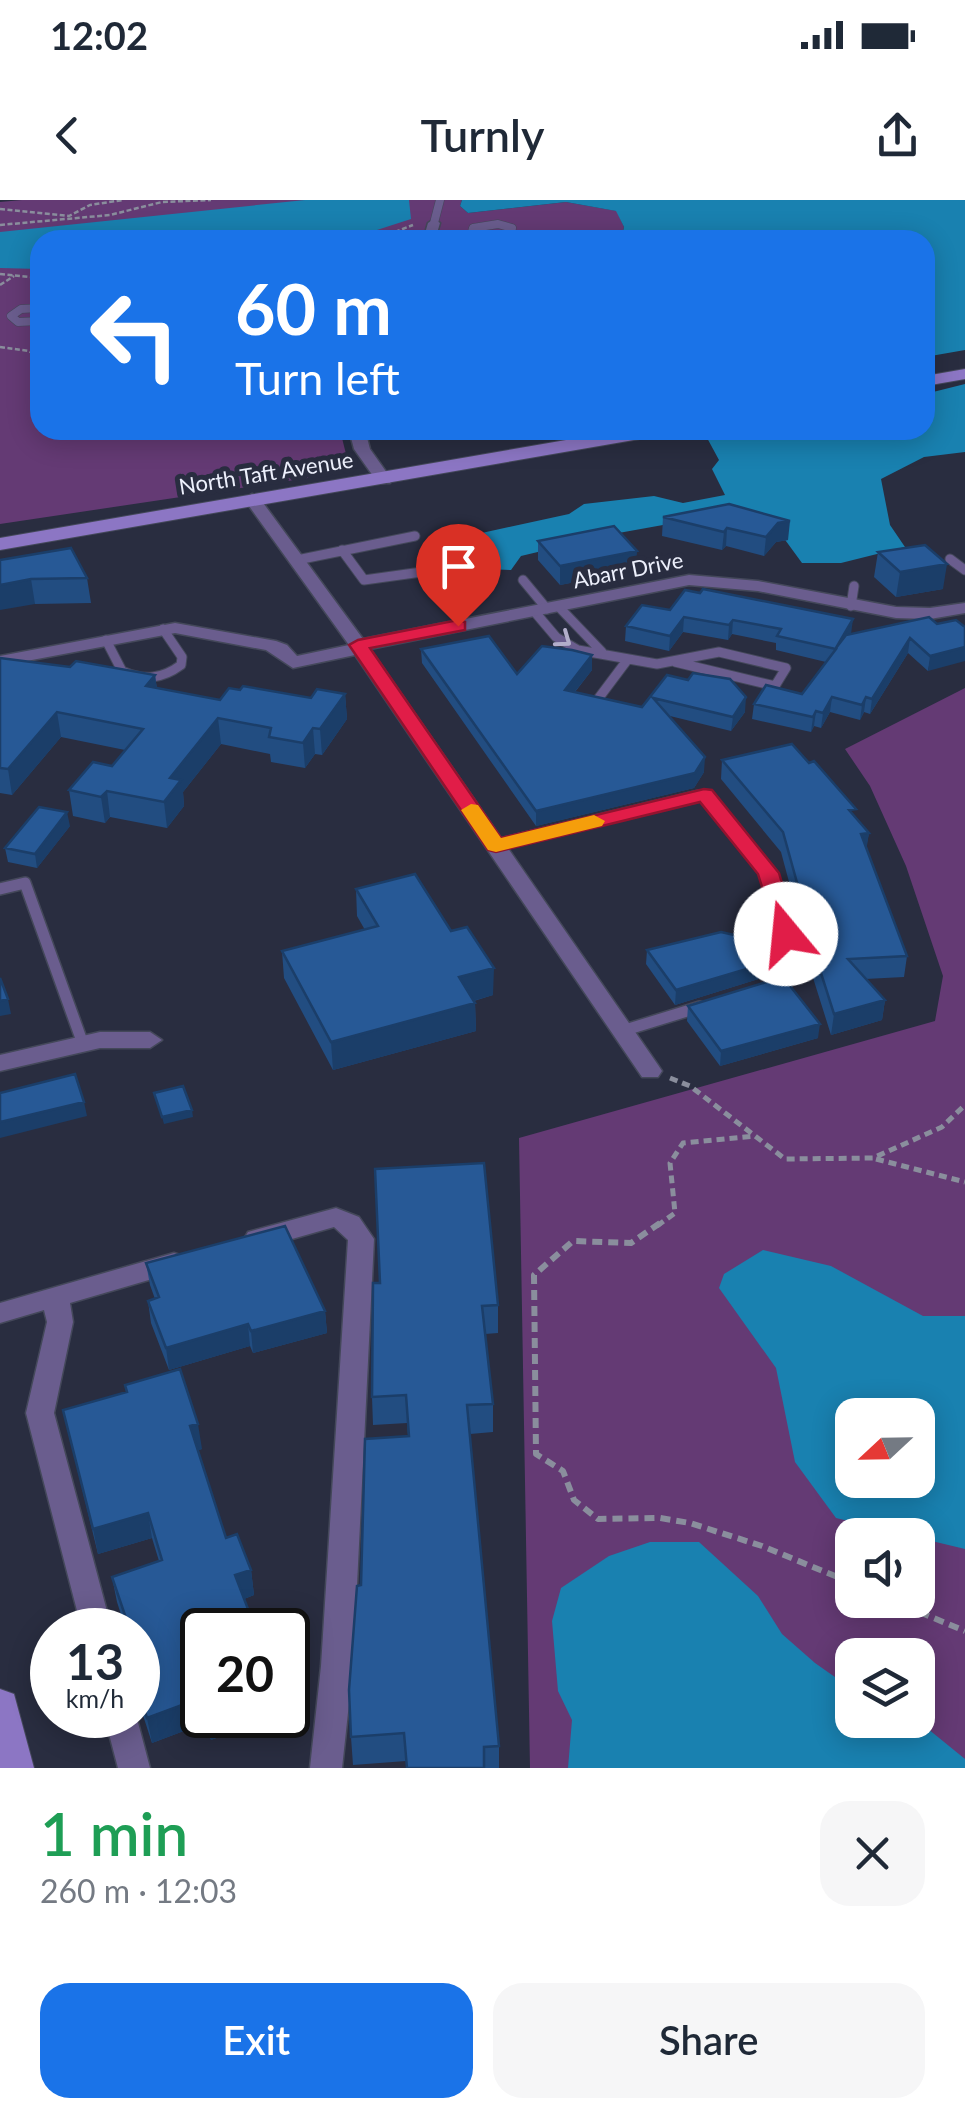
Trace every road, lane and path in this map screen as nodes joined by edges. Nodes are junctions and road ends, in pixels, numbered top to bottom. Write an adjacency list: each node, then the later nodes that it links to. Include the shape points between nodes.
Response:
1 (122, 200): 9 (path)
2 (145, 200): 6 (path)
3 (171, 200): 6 (path)
4 (211, 200): 6 (path)
5 (440, 200): 11 (lane)
6 (162, 202): 9 (path)
7 (0, 209): 8 (path)
8 (31, 214): 9 (path); 10 (path)
9 (69, 216): 10 (path)
10 (23, 222): 12 (path)
11 (428, 222): 13 (path); 14 (street)
12 (0, 225)
13 (404, 230)
14 (428, 230)
15 (472, 230): 16 (lane, via 498,224)
16 (512, 230)
17 (0, 274): 18 (path)
18 (14, 276): 19 (path); 20 (path)
19 (30, 277)
20 (0, 285)
21 (30, 308): 22 (lane, via 11,316)
22 (30, 321)
23 (0, 347): 24 (path)
24 (30, 352)
25 (965, 374): 26 (main road)
26 (935, 379)
27 (360, 440): 29 (street)
28 (602, 440): 29 (main road, North Taft Avenue)
29 (384, 480): 30 (main road, North Taft Avenue)
30 (252, 499): 32 (main road, North Taft Avenue); 35 (street)
31 (415, 536): 33 (lane)
32 (0, 544)
33 (342, 550): 35 (lane); 36 (lane, via 364,580)
34 (950, 559): 37 (lane)
35 (297, 560): 45 (street)
36 (436, 570)
37 (965, 570)
38 (523, 580): 42 (lane)
39 (854, 586): 40 (lane)
40 (851, 606): 41 (street, Abarr Drive, via 898,614); 42 (street, Abarr Drive, via 708,579)
41 (965, 608)
42 (547, 609): 45 (street, Abarr Drive); 46 (lane); 46 (lane, one-way to 46, via 566,645)
43 (163, 629): 44 (street, Abarr Drive); 44 (lane, via 181,666 155,678 122,671); 45 (street, Abarr Drive, via 270,645 293,662)
44 (106, 640): 48 (street, Abarr Drive)
45 (360, 646): 51 (street)
46 (602, 652): 47 (lane)
47 (628, 659): 49 (lane); 50 (lane)
48 (0, 661)
49 (675, 662): 49 (lane, via 719,652 786,668 775,686)
50 (595, 703)
51 (496, 845): 53 (lane, via 704,795 768,873 795,965 791,979); 55 (street)
52 (0, 888): 57 (lane, via 25,883)
53 (754, 990)
54 (716, 1002): 55 (lane)
55 (622, 1030): 59 (street)
56 (150, 1040): 57 (street)
57 (84, 1044): 58 (street)
58 (0, 1063)
59 (650, 1071): 61 (path, via 690,1086)
60 (965, 1105): 62 (path, via 942,1127)
61 (755, 1136): 62 (path, via 784,1159); 66 (path, via 682,1143 670,1162 675,1213 632,1243 573,1240 534,1275 536,1454 564,1471 579,1509 600,1520 667,1519 782,1552)
62 (873, 1158): 63 (path)
63 (965, 1182)
64 (54, 1297): 65 (street); 67 (street, via 60,1322 40,1413); 74 (street, via 336,1216 361,1239)
65 (0, 1312)
66 (835, 1575)
67 (92, 1608)
68 (934, 1618): 69 (path)
69 (965, 1631)
70 (0, 1708): 72 (main road)
71 (126, 1738): 73 (street)
72 (14, 1768)
73 (134, 1768)
74 (326, 1768)

